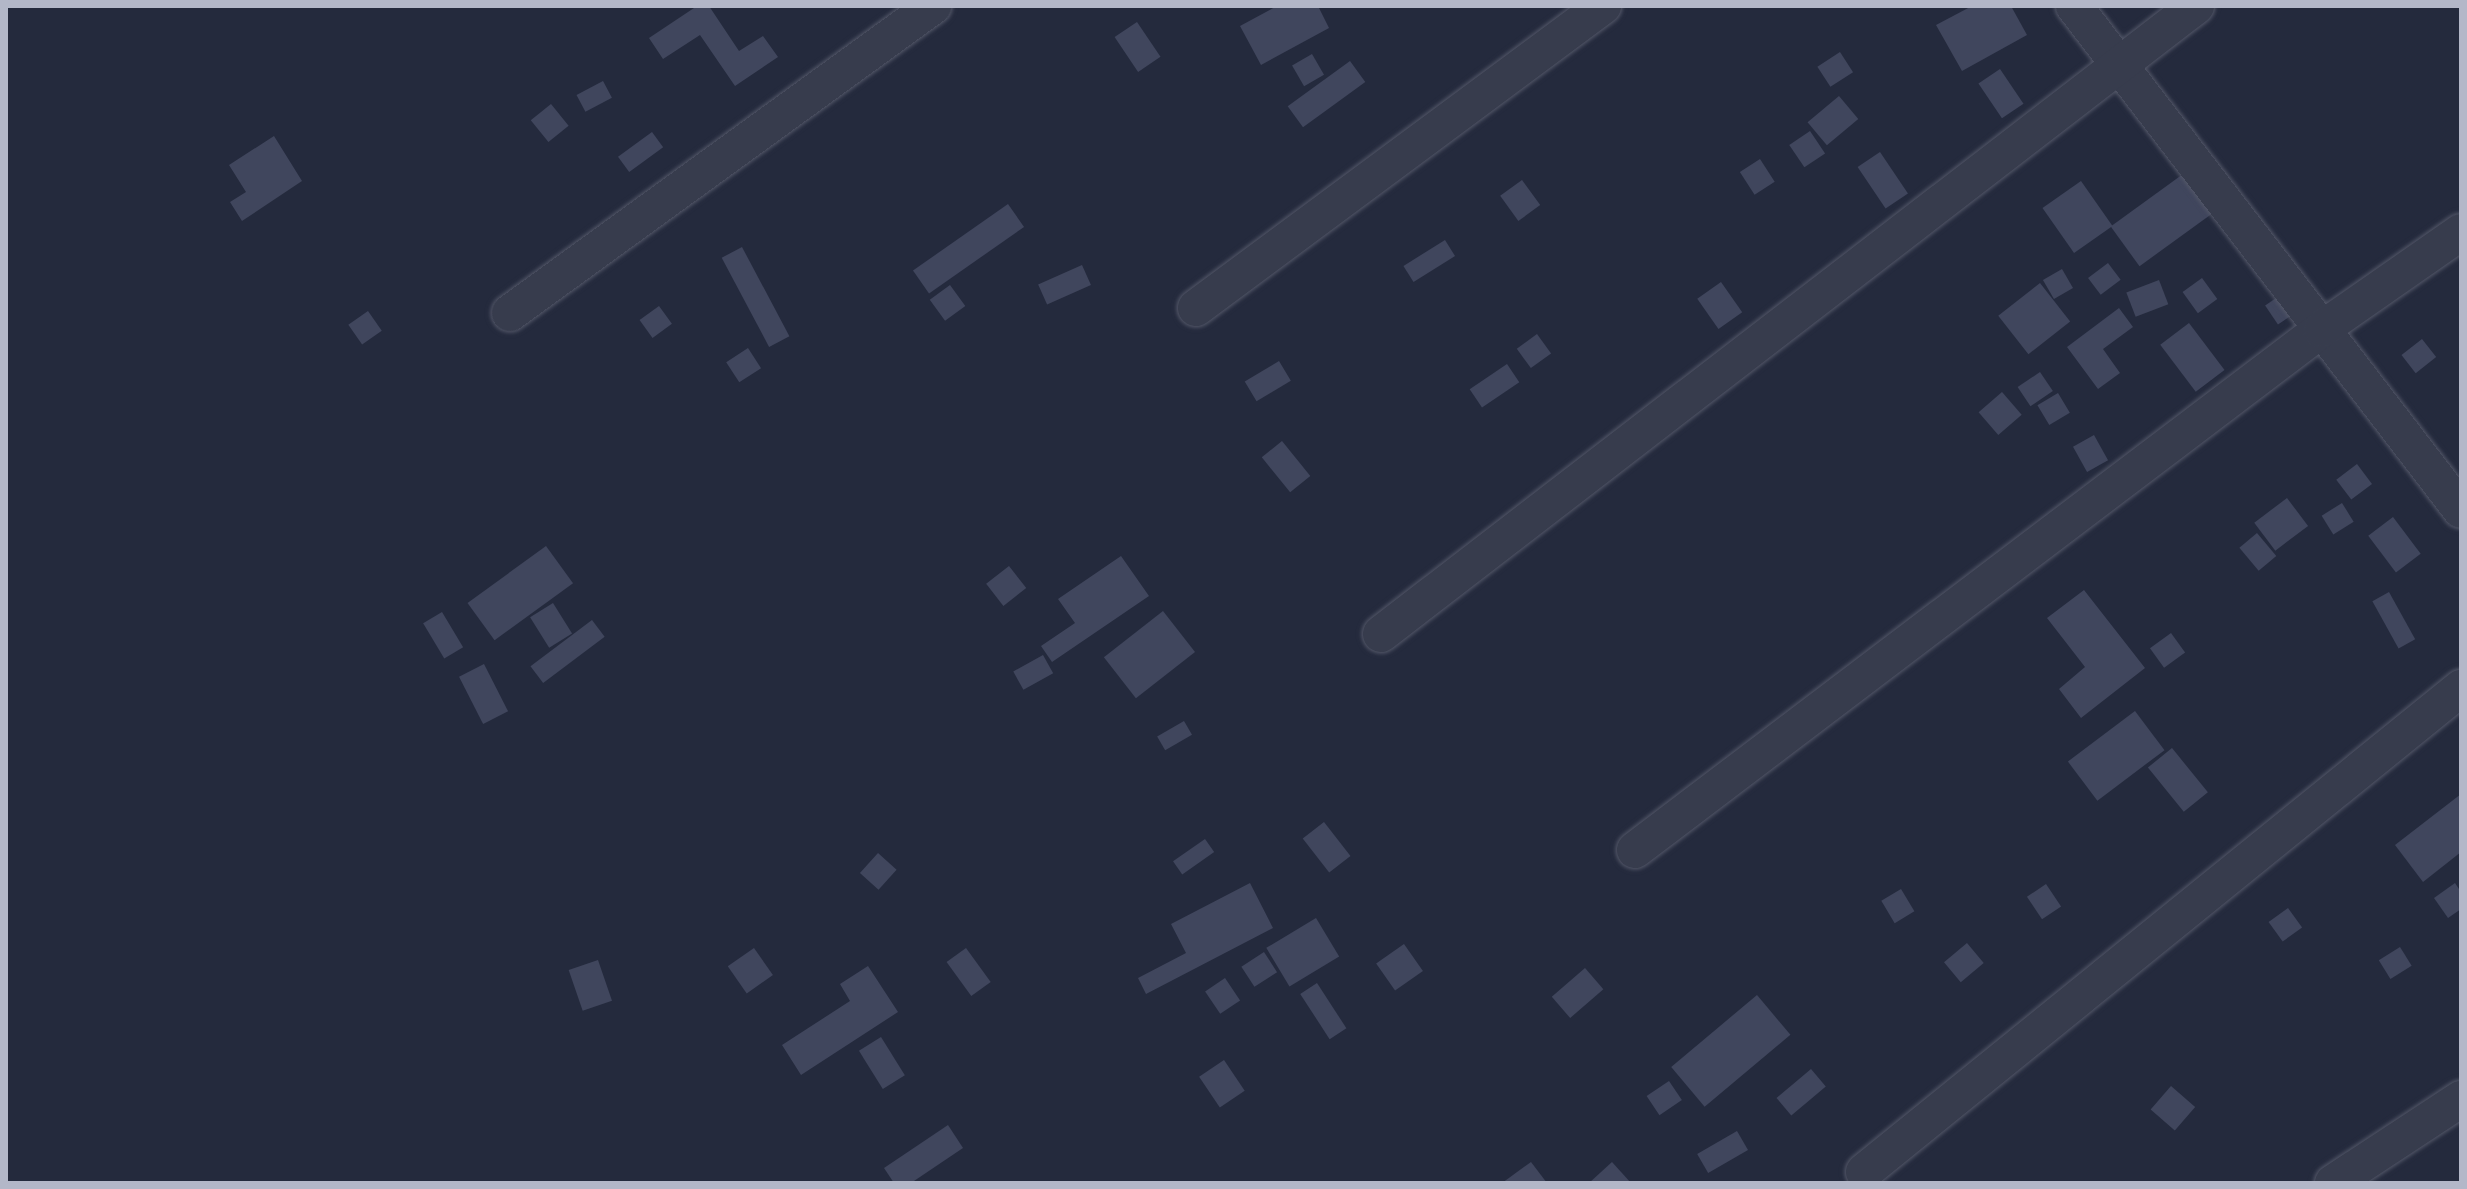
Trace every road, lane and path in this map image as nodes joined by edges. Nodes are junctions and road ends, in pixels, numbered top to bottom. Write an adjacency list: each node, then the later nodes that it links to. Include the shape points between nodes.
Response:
1 (933, 6): 8 (street)
2 (1603, 6): 7 (street)
3 (2074, 6): 5 (street)
4 (2196, 6): 5 (street)
5 (2119, 64): 9 (street); 11 (street)
6 (2461, 232): 9 (street)
7 (1196, 308)
8 (510, 313)
9 (2322, 329): 10 (street); 13 (street)
10 (2461, 510)
11 (1381, 634)
12 (2461, 688): 15 (street)
13 (1635, 850)
14 (2461, 1099): 16 (street)
15 (1864, 1172)
16 (2333, 1183)

